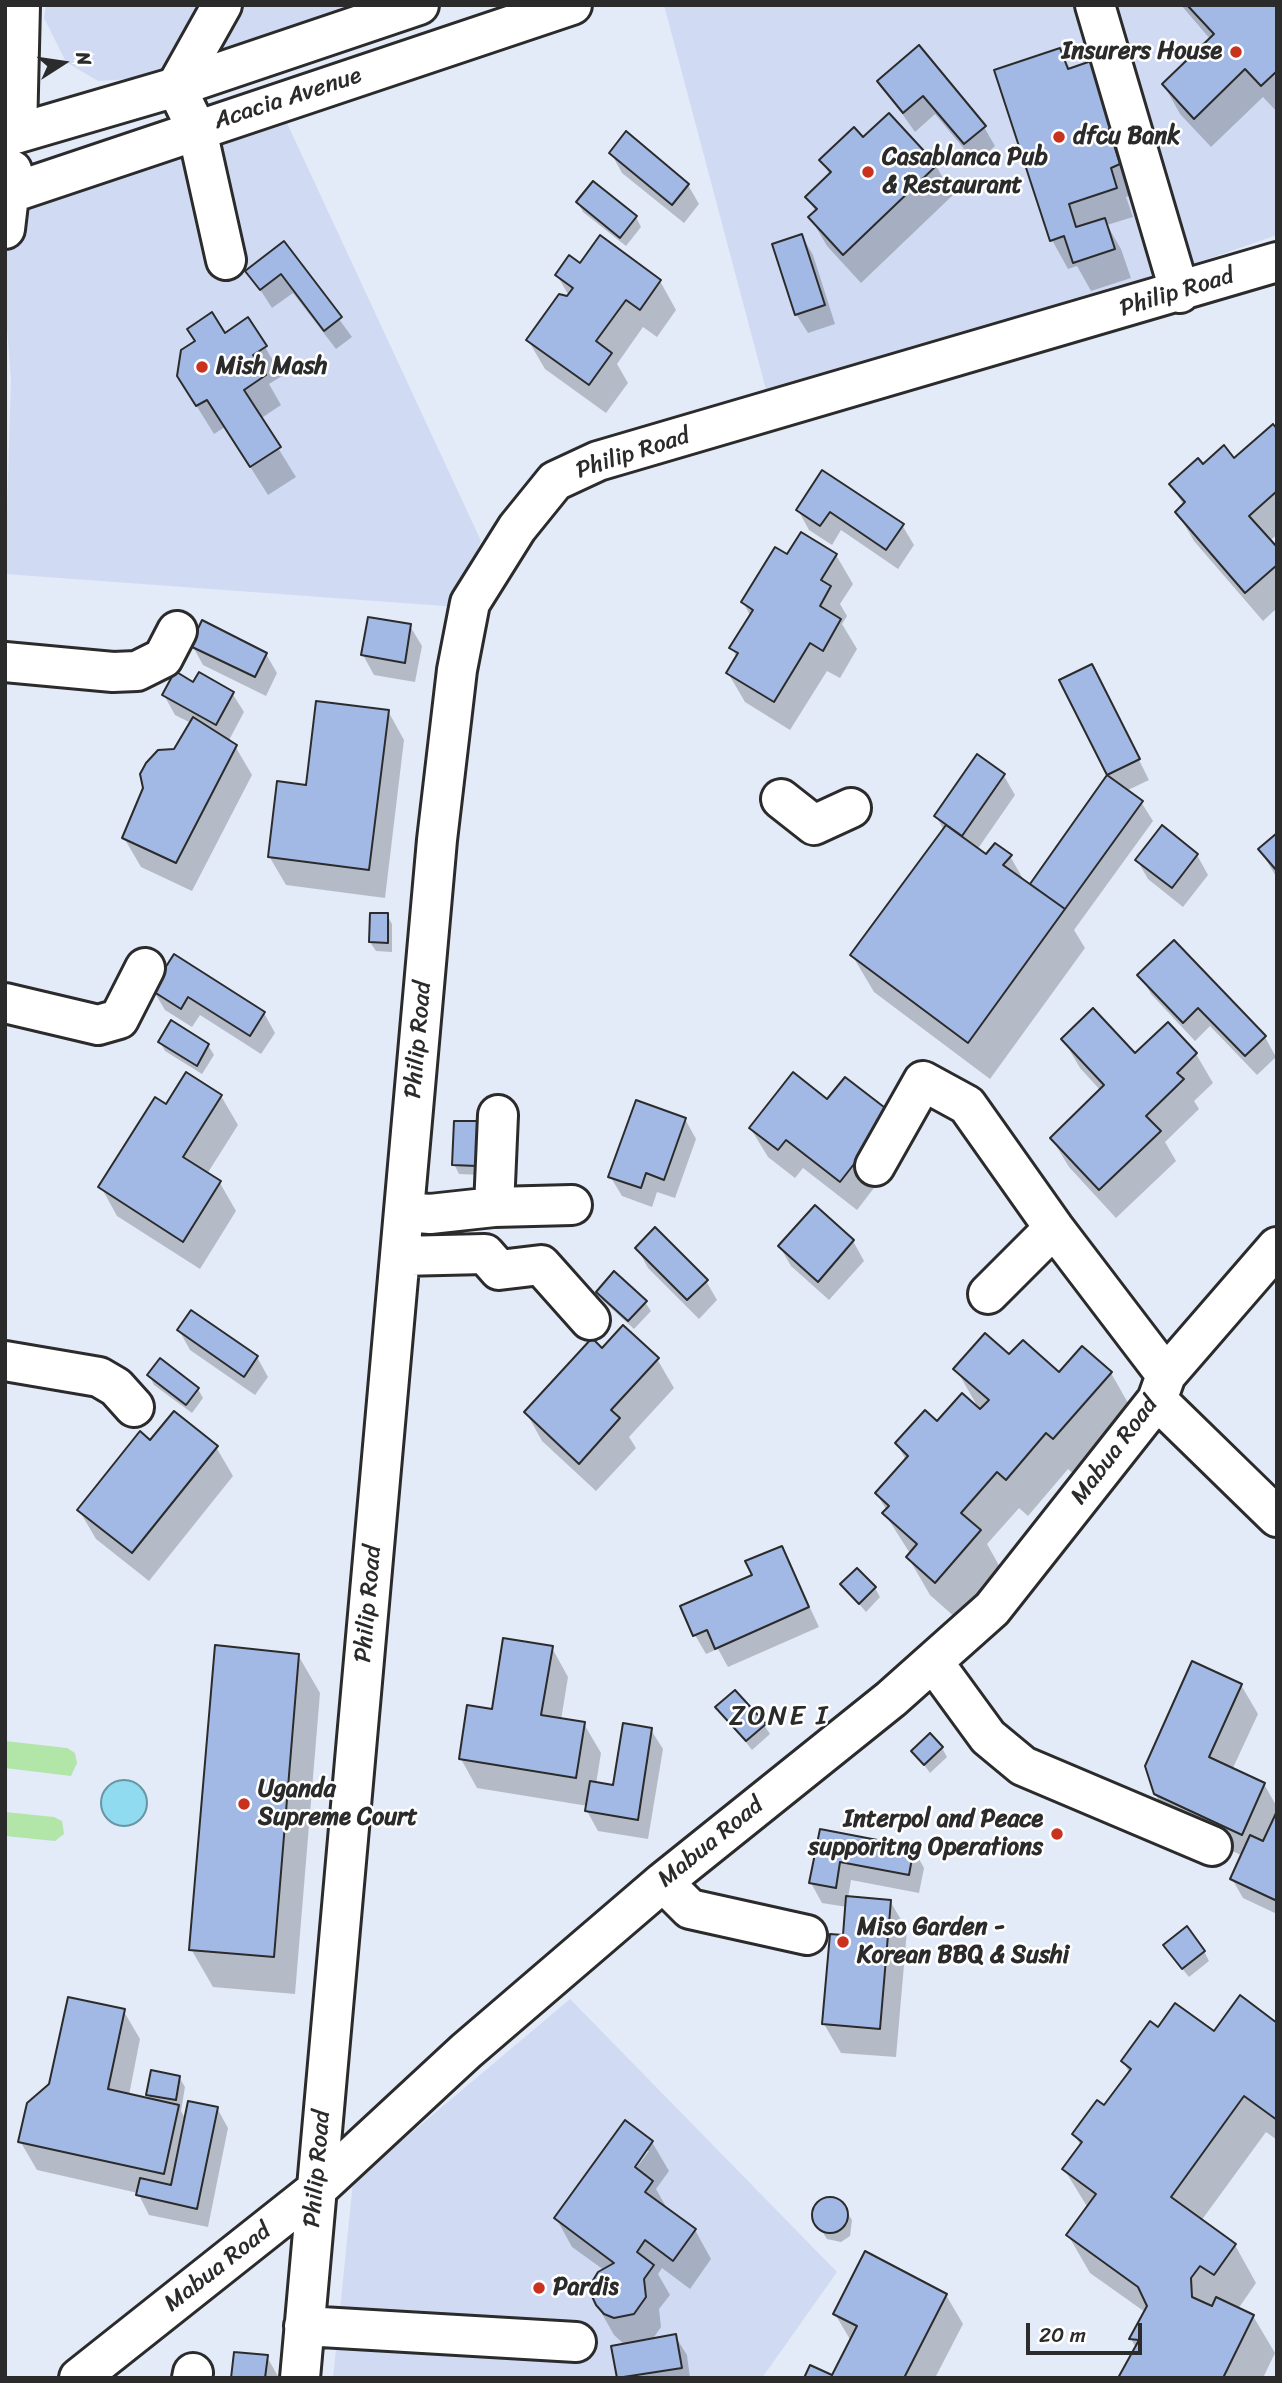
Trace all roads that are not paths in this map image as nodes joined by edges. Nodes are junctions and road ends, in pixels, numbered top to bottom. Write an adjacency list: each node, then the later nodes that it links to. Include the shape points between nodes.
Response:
1 (20, 5): 8 (street)
2 (222, 5): 6 (street)
3 (419, 5): 6 (street, Acacia Avenue)
4 (572, 5): 7 (street, Acacia Avenue)
5 (1095, 5): 12 (street)
6 (176, 87): 7 (street); 8 (street, Acacia Avenue)
7 (197, 130): 9 (street, Acacia Avenue); 10 (street)
8 (11, 135): 9 (street)
9 (7, 206)
10 (226, 260)
11 (1277, 262): 12 (street, Philip Road)
12 (1180, 293): 23 (street, Philip Road, via 598,461 555,481 517,528 470,603 457,670 437,840)
13 (177, 631): 14 (street, via 163,658 137,671)
14 (5, 662)
15 (780, 799): 16 (street, via 814,825)
16 (851, 808)
17 (145, 968): 18 (street, via 119,1020 99,1025)
18 (5, 1003)
19 (498, 1115): 22 (street)
20 (875, 1166): 24 (street, via 923,1081 967,1105)
21 (572, 1205): 22 (street)
22 (494, 1208): 23 (street)
23 (404, 1212): 26 (street, Philip Road)
24 (1054, 1228): 27 (street); 30 (street)
25 (1277, 1247): 30 (street, Mabua Road)
26 (400, 1256): 28 (street, via 485,1254 499,1270 541,1265); 37 (street, Philip Road)
27 (988, 1294)
28 (590, 1320)
29 (5, 1361): 31 (street, via 99,1377)
30 (1162, 1387): 32 (street); 33 (street, Mabua Road, via 992,1609)
31 (134, 1407)
32 (1277, 1517)
33 (934, 1663): 34 (street, via 988,1737 1023,1766); 35 (street, Mabua Road)
34 (1212, 1846)
35 (663, 1882): 36 (street, via 690,1909); 37 (street, Mabua Road, via 466,2051)
36 (807, 1935)
37 (316, 2190): 38 (street, Philip Road); 40 (street, Mabua Road)
38 (304, 2326): 39 (street); 41 (street, Philip Road)
39 (576, 2342)
40 (79, 2378)
41 (300, 2378)

